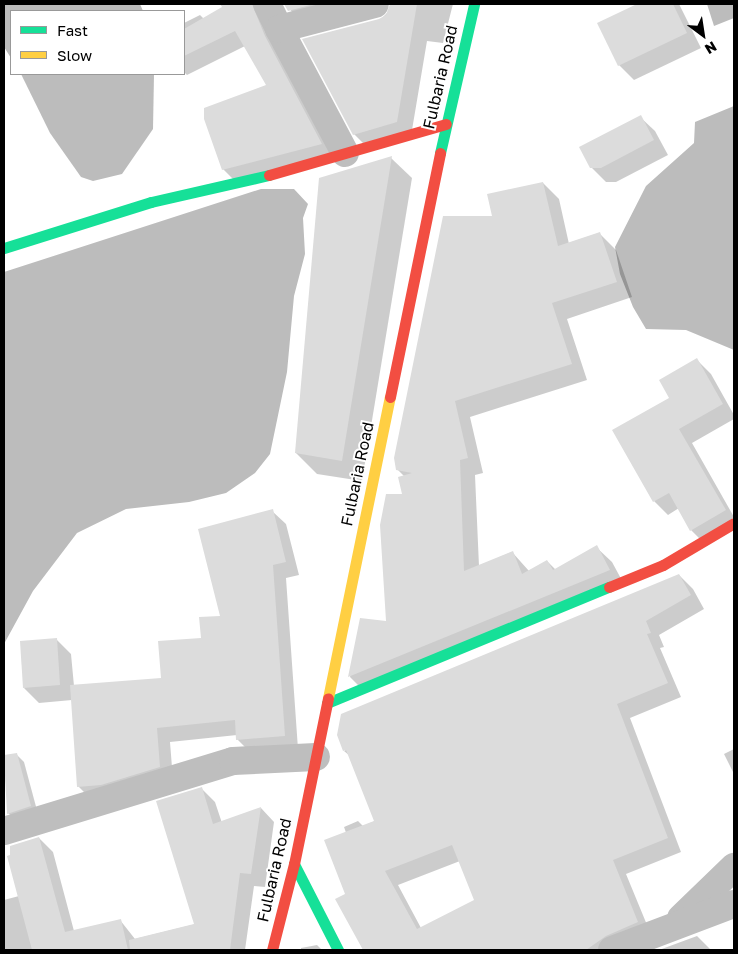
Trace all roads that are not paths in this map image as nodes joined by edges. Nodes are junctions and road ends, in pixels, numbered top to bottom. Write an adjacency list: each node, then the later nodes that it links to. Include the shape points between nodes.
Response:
1 (267, 4): 4 (street)
2 (375, 4): 4 (street)
3 (474, 4): 5 (street, Fulbaria Road)
4 (280, 29): 6 (street)
5 (446, 124): 6 (street); 9 (street, Fulbaria Road)
6 (345, 154): 7 (street, via 150,202)
7 (4, 248)
8 (734, 523): 9 (street, via 664,565)
9 (327, 703): 10 (street, Fulbaria Road)
10 (316, 757): 11 (street, via 233,761); 12 (street, Fulbaria Road)
11 (4, 830)
12 (294, 864): 16 (street, Fulbaria Road); 17 (street)
13 (734, 868): 15 (street)
14 (734, 904): 15 (street)
15 (672, 926): 18 (street)
16 (272, 950)
17 (338, 950)
18 (612, 950)

